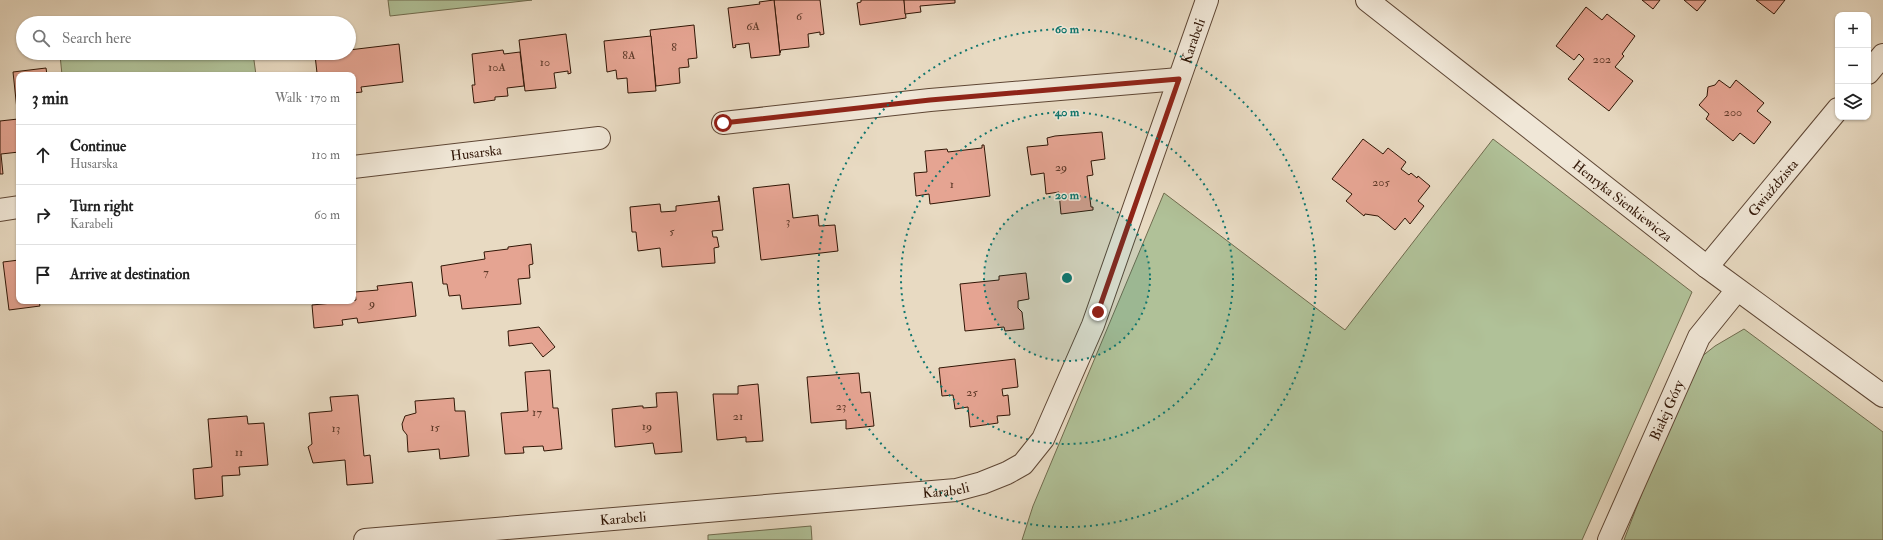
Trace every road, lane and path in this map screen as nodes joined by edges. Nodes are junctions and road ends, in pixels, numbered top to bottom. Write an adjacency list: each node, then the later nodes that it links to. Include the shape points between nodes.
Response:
1 (1207, 0): 5 (street, Karabeli)
2 (1367, 0): 12 (street, Henryka Sienkiewicza)
3 (1883, 55): 4 (street)
4 (1871, 69)
5 (1179, 79): 7 (street, via 930,100); 15 (street, Karabeli, via 1093,325 1043,439 1023,464 982,483 956,490)
6 (1835, 113): 12 (street, Gwiaździsta)
7 (723, 123)
8 (599, 138): 9 (street, Husarska)
9 (356, 167)
10 (16, 207): 11 (street)
11 (0, 210)
12 (1707, 267): 13 (street, Henryka Sienkiewicza)
13 (1737, 290): 14 (street, Henryka Sienkiewicza); 16 (street, Białej Góry, via 1699,337)
14 (1883, 396)
15 (365, 540)
16 (1609, 540)

